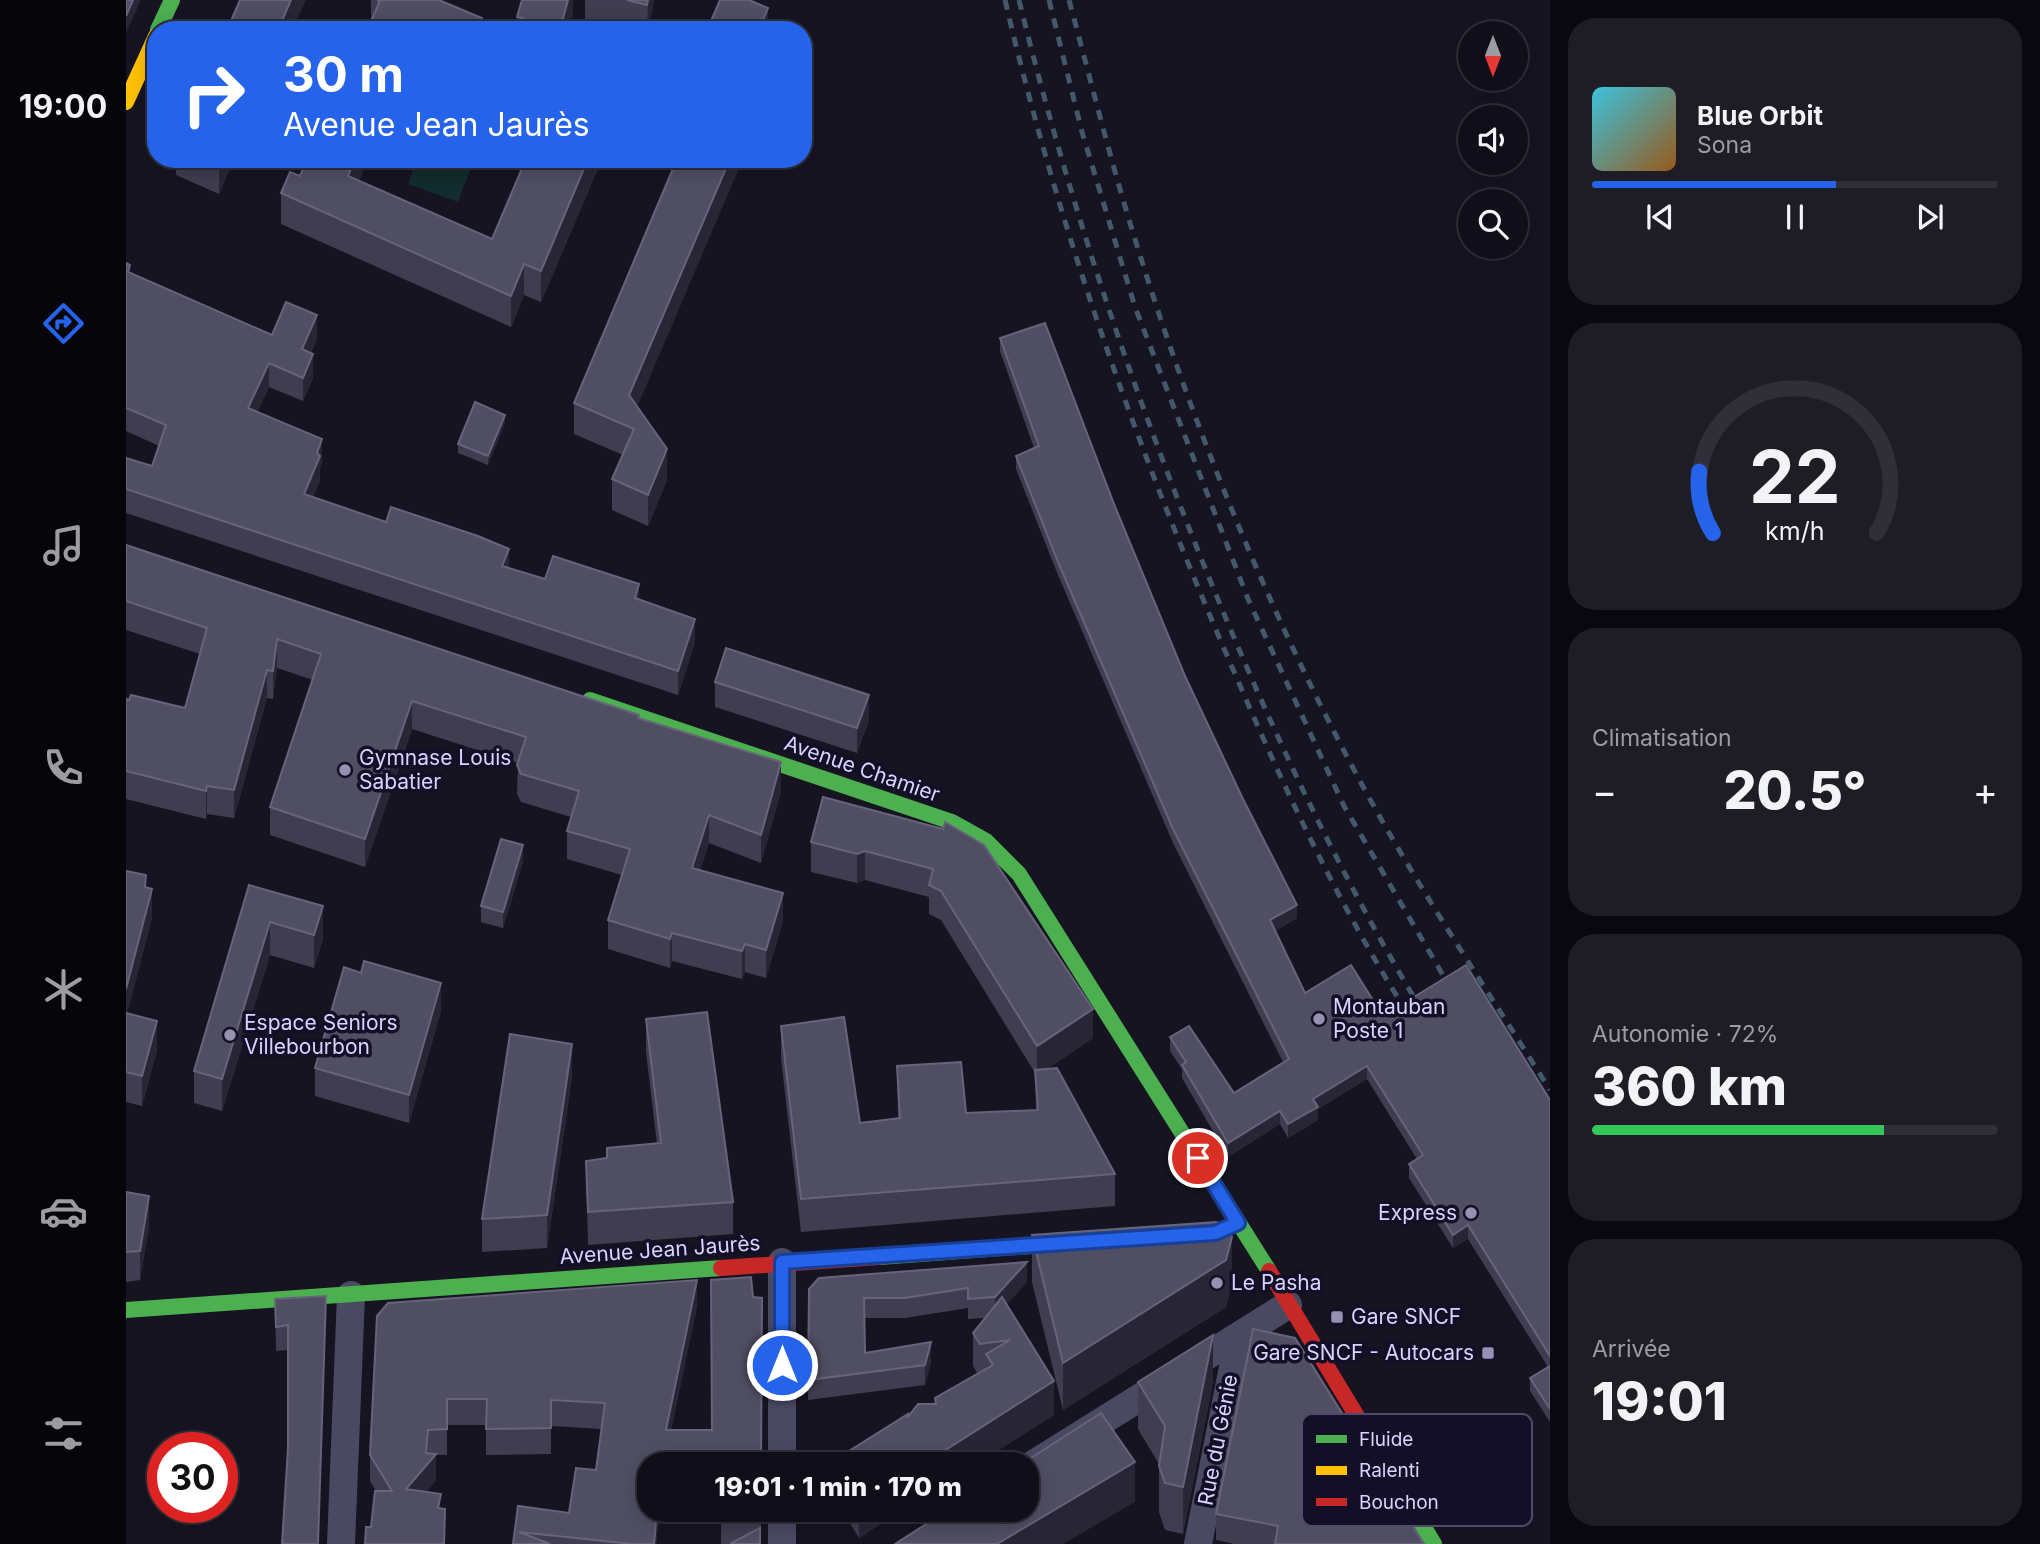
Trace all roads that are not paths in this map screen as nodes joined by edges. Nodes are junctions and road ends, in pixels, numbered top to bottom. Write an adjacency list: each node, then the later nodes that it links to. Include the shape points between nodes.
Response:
1 (172, 0): 2 (main road)
2 (163, 21)
3 (147, 56): 4 (main road)
4 (126, 102)
5 (580, 697): 9 (main road, Avenue Chamier, via 953,822 986,841 1018,874 1232,1226)
6 (1100, 1241): 7 (main road, Avenue Jean Jaurès)
7 (782, 1262): 8 (main road, Avenue Jean Jaurès); 13 (street)
8 (351, 1296): 10 (main road, Avenue Jean Jaurès); 17 (street)
9 (1288, 1305): 11 (street); 12 (main road, Avenue Chamier)
10 (126, 1310)
11 (1239, 1337): 14 (street); 19 (street, Rue du Génie)
12 (1355, 1414)
13 (782, 1452)
14 (1039, 1461)
15 (782, 1522): 18 (street)
16 (1423, 1526): 20 (main road, Avenue Chamier)
17 (341, 1544)
18 (782, 1544)
19 (1198, 1544)
20 (1434, 1544)

